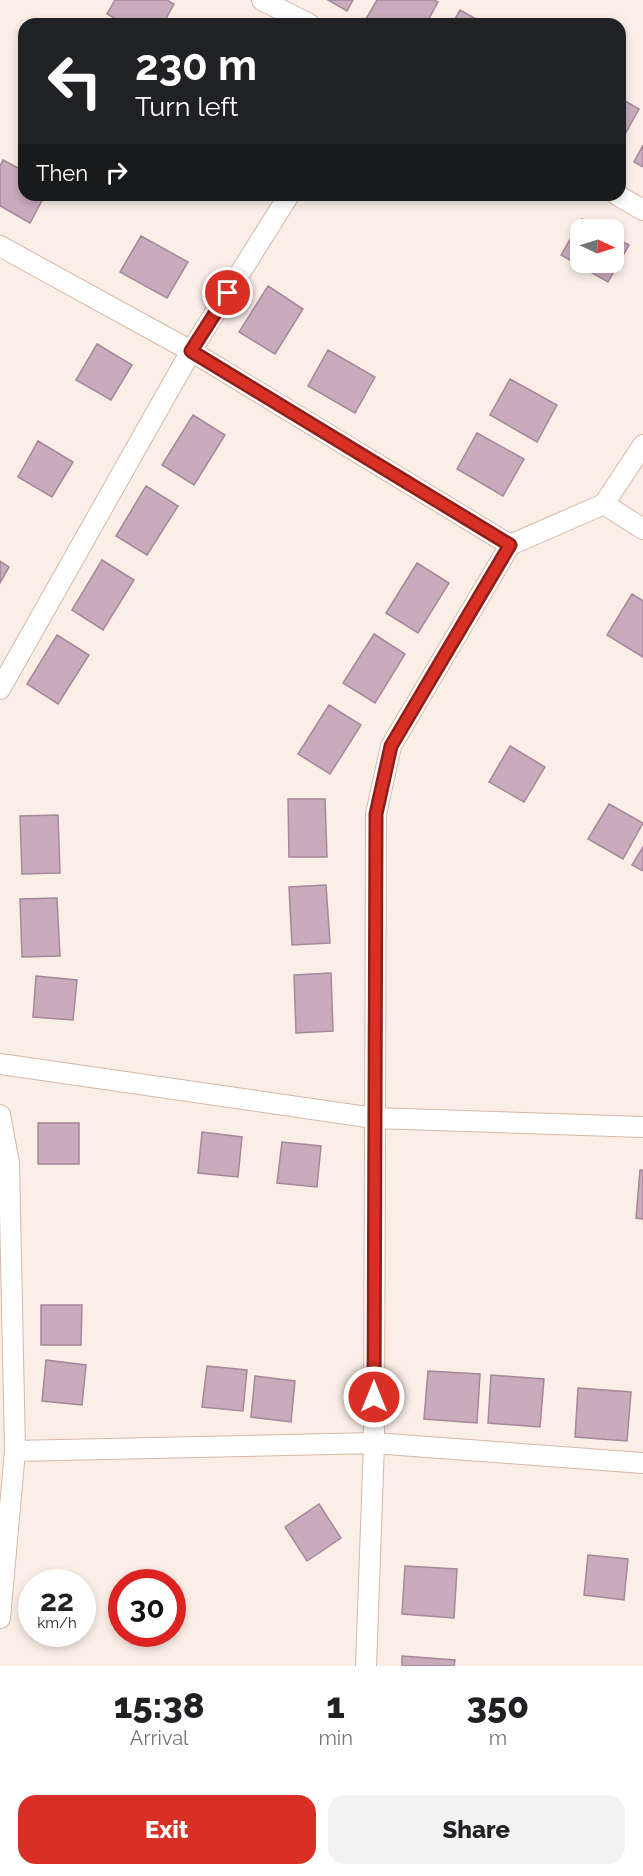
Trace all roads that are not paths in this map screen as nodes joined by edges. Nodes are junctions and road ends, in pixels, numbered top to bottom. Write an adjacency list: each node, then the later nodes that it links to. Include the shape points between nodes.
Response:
1 (262, 0): 2 (street)
2 (297, 18)
3 (626, 200): 5 (street)
4 (285, 201): 7 (street)
5 (643, 210)
6 (0, 246): 7 (street)
7 (191, 351): 11 (street); 12 (street)
8 (643, 445): 9 (street)
9 (604, 504): 10 (street); 11 (street)
10 (643, 529)
11 (510, 545): 15 (street, via 391,746 376,814)
12 (0, 689)
13 (0, 1064): 15 (street)
14 (0, 1115): 18 (street, via 9,1163)
15 (374, 1118): 16 (street); 17 (street)
16 (643, 1127)
17 (374, 1443): 18 (street); 19 (street); 21 (street)
18 (15, 1451): 20 (street)
19 (643, 1463)
20 (0, 1618)
21 (366, 1666)

